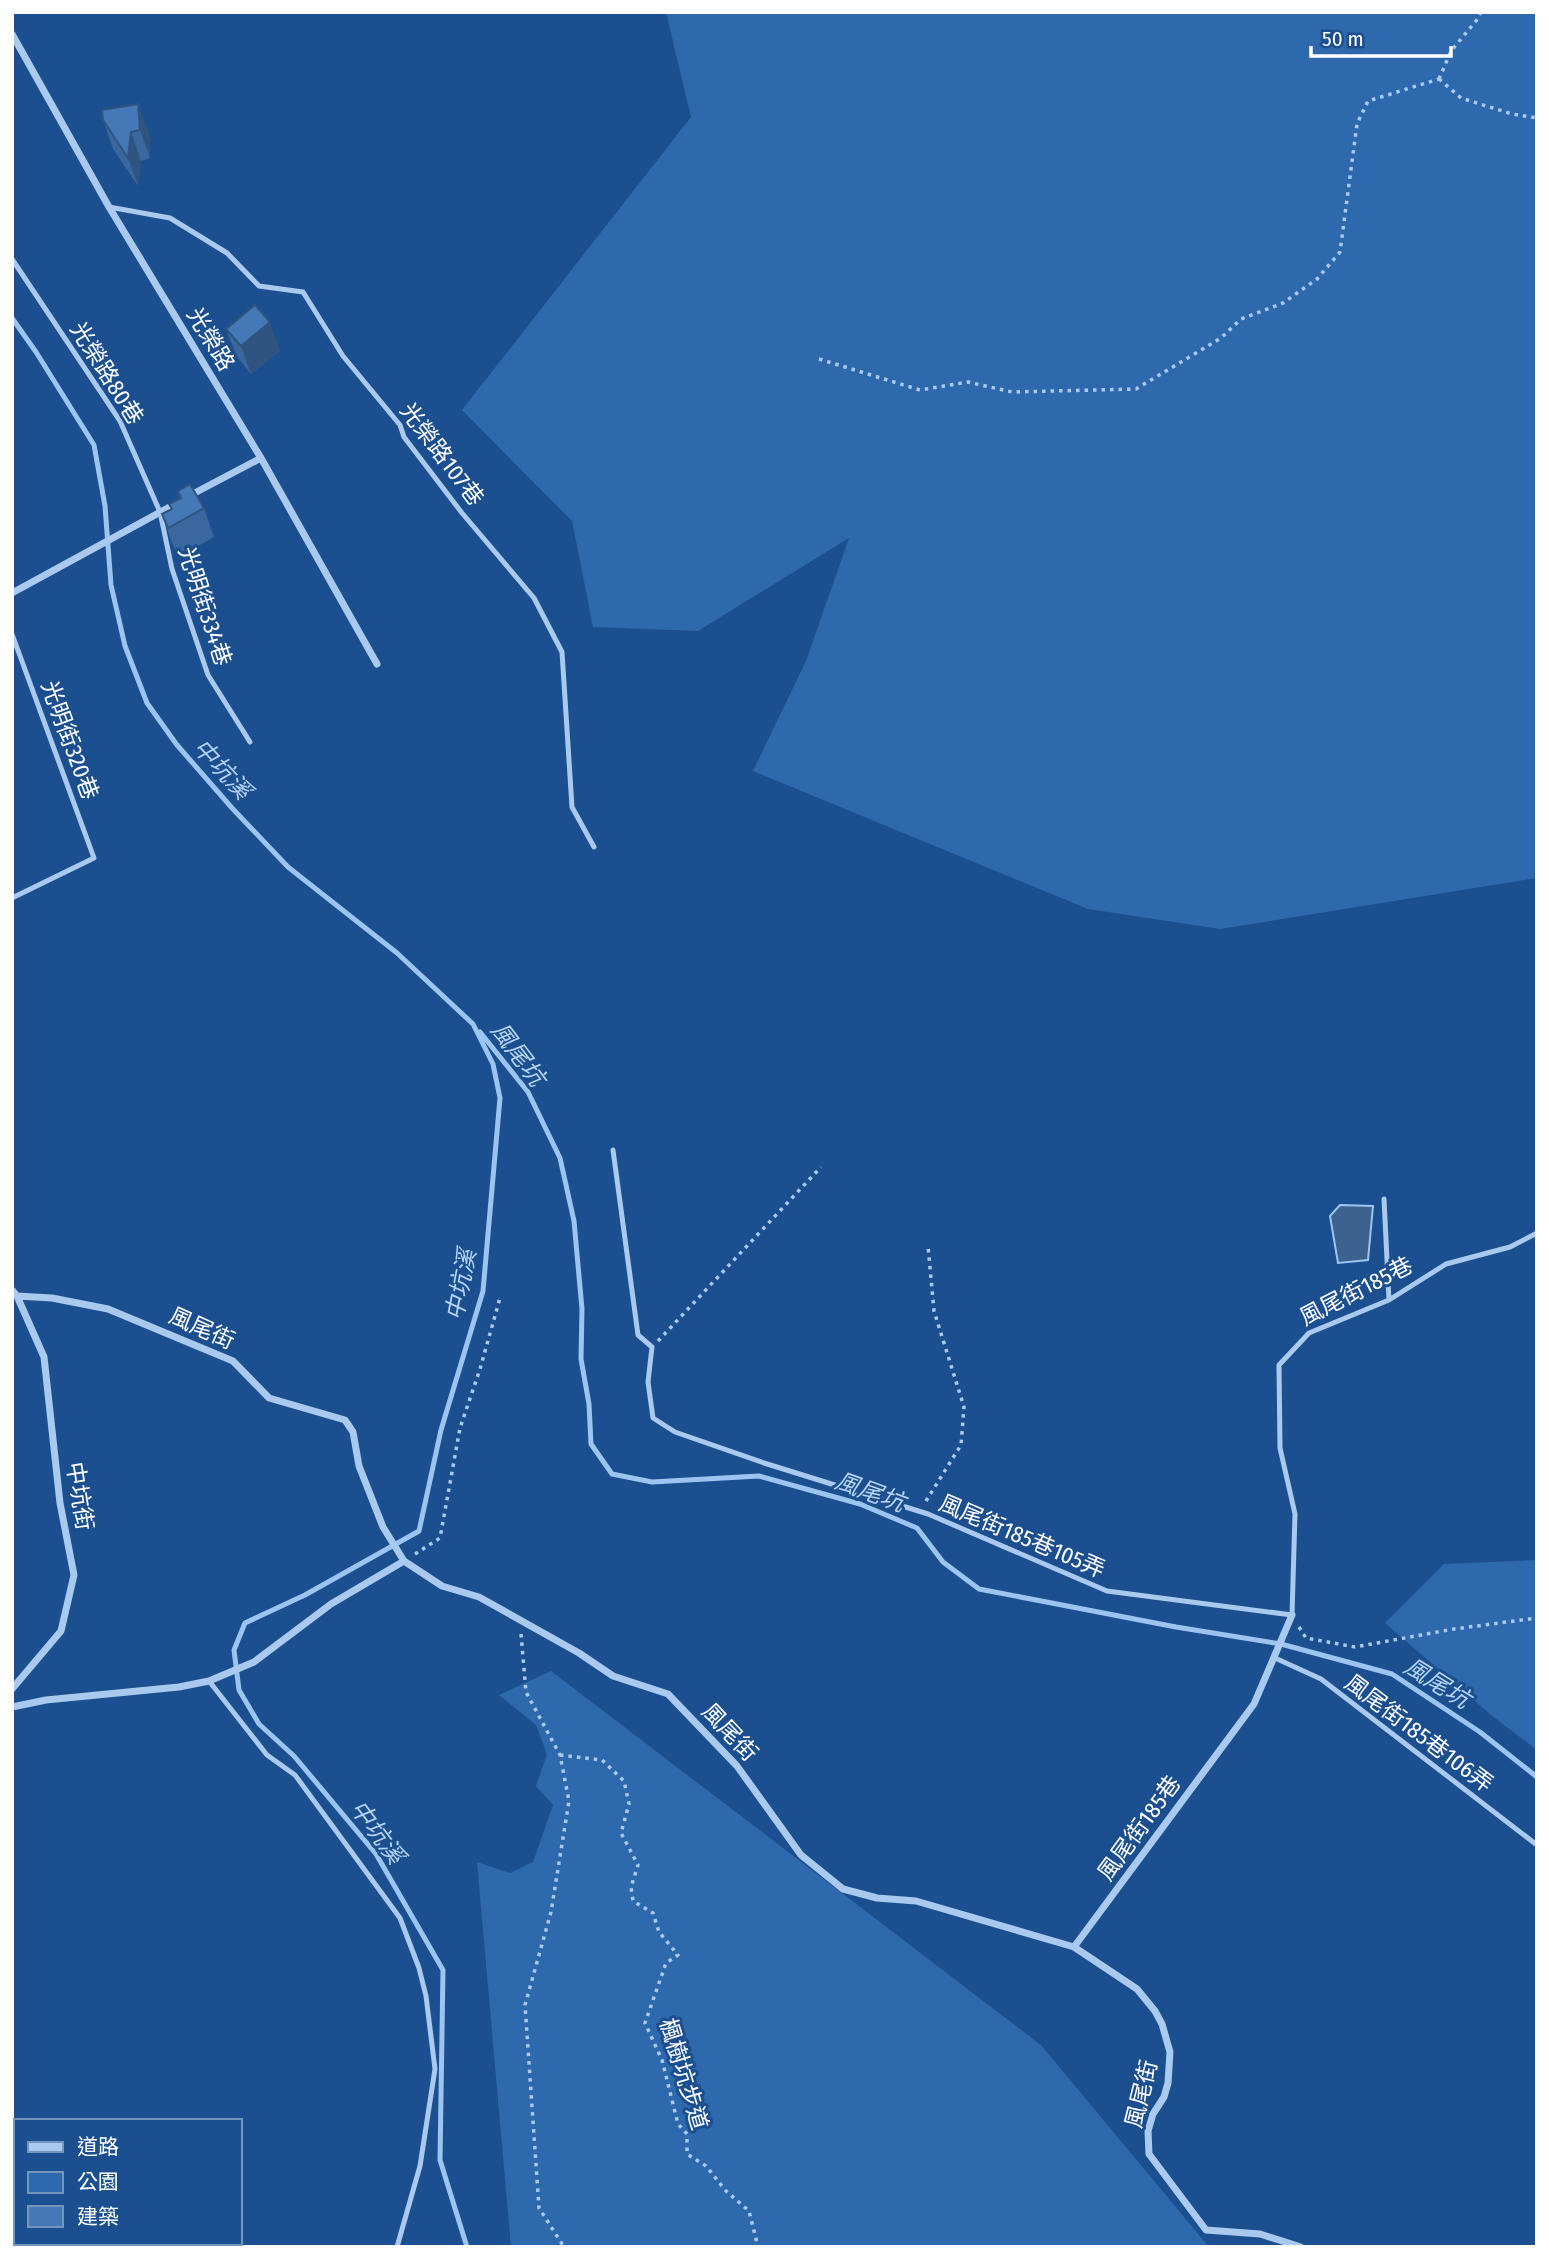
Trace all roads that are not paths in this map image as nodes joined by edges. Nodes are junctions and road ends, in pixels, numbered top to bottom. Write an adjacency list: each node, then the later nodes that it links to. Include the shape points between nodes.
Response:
1 (12, 34): 2 (street, 光榮路)
2 (109, 207): 4 (street, 光榮路); 10 (lane, 光榮路107巷, via 170,218 227,253 259,286 303,292 343,356 400,425 404,437 534,598 562,652 572,807)
3 (12, 259): 5 (lane, 光榮路80巷, via 120,421)
4 (261, 458): 5 (street); 8 (street, 光榮路)
5 (160, 512): 6 (street); 9 (lane, 光明街334巷, via 172,569 208,675)
6 (12, 593)
7 (12, 634): 11 (lane, 光明街320巷, via 94,858)
8 (377, 664)
9 (250, 742)
10 (594, 847)
11 (12, 898)
12 (614, 1150): 18 (lane, 風尾街185巷105弄, via 638,1335 652,1347 648,1382 653,1418 675,1432 764,1464 920,1512 1107,1591)
13 (1384, 1199): 16 (lane)
14 (1537, 1233): 16 (lane, 風尾街185巷, via 1510,1247 1446,1264)
15 (14, 1293): 17 (street, 風尾街, via 108,1309 233,1361 269,1398 345,1420 353,1432 359,1466 383,1527); 21 (street, 中坑街, via 44,1357 60,1503 74,1575 61,1631)
16 (1389, 1300): 18 (lane, 風尾街185巷, via 1309,1333 1279,1365 1280,1448 1295,1514)
17 (404, 1561): 20 (street, via 331,1604 254,1662); 24 (street, 風尾街, via 442,1586 479,1597 613,1676 668,1694 737,1766 801,1855 843,1889 916,1901)
18 (1292, 1615): 19 (street, 風尾街185巷)
19 (1275, 1658): 23 (lane, 風尾街185巷106弄, via 1321,1679); 24 (street, 風尾街185巷, via 1254,1704)
20 (209, 1681): 22 (street); 25 (lane, via 267,1755 295,1775 400,1918 419,1968 435,2069 419,2166)
21 (12, 1689)
22 (12, 1707)
23 (1537, 1845)
24 (1074, 1947): 26 (street, 風尾街, via 1136,1989 1162,2024 1170,2067 1164,2097 1148,2131 1149,2154 1206,2230 1260,2234)
25 (397, 2247)
26 (1301, 2247)

